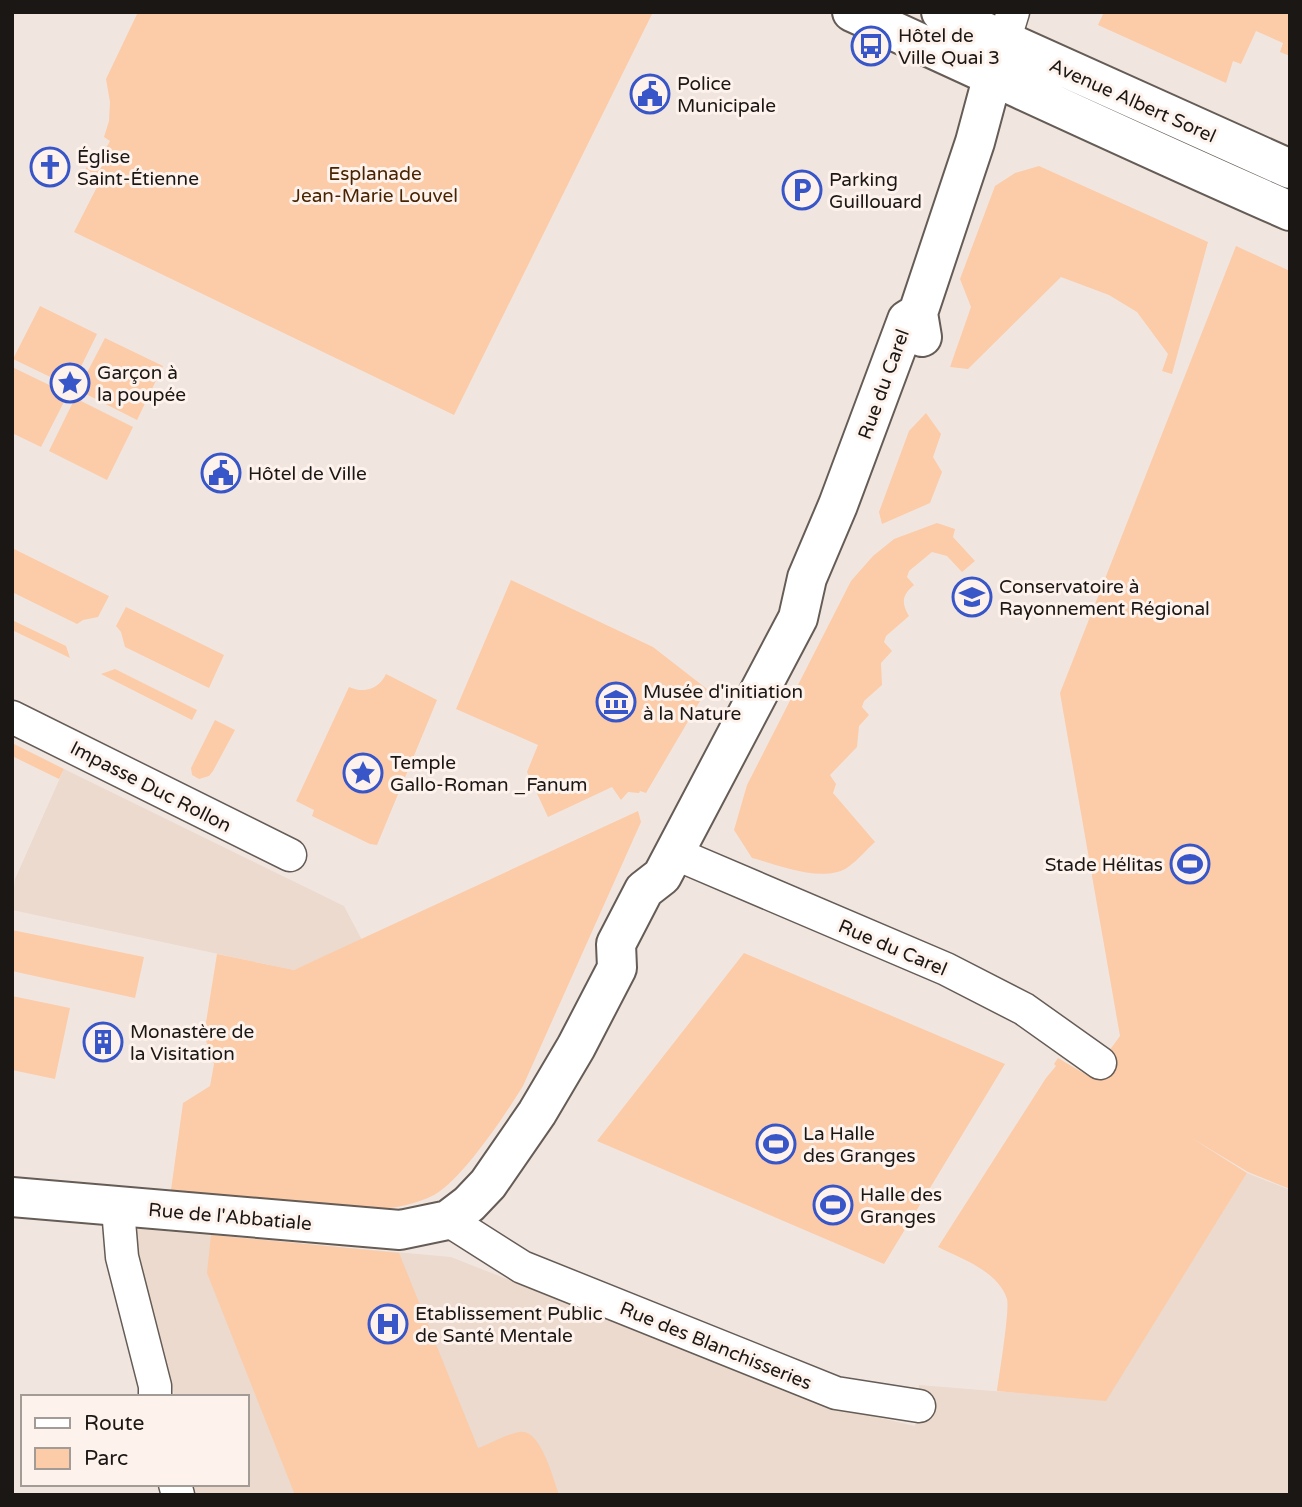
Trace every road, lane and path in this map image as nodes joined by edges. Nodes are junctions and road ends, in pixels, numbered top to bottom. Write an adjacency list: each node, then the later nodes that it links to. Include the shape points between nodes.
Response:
1 (852, 12): 3 (street)
2 (941, 12): 3 (street)
3 (1006, 35): 4 (street, Avenue Albert Sorel); 5 (street, Avenue Albert Sorel, via 1220,182); 8 (street, Rue du Carel, via 918,313 923,343 854,529 828,587 798,618)
4 (1290, 169)
5 (1290, 211)
6 (12, 717): 7 (street, Impasse Duc Rollon)
7 (290, 855)
8 (668, 864): 9 (street, Rue du Carel, via 946,969 1024,1009); 12 (street, Rue du Carel, via 660,905 632,958 617,968 576,1047 488,1184)
9 (1100, 1063)
10 (12, 1197): 11 (street, Rue de l'Abbatiale)
11 (115, 1206): 12 (street, Rue de l'Abbatiale, via 400,1230); 13 (street, via 122,1257)
12 (448, 1220): 14 (street, Rue des Blanchisseries, via 522,1267 836,1393)
13 (155, 1395)
14 (919, 1406)

